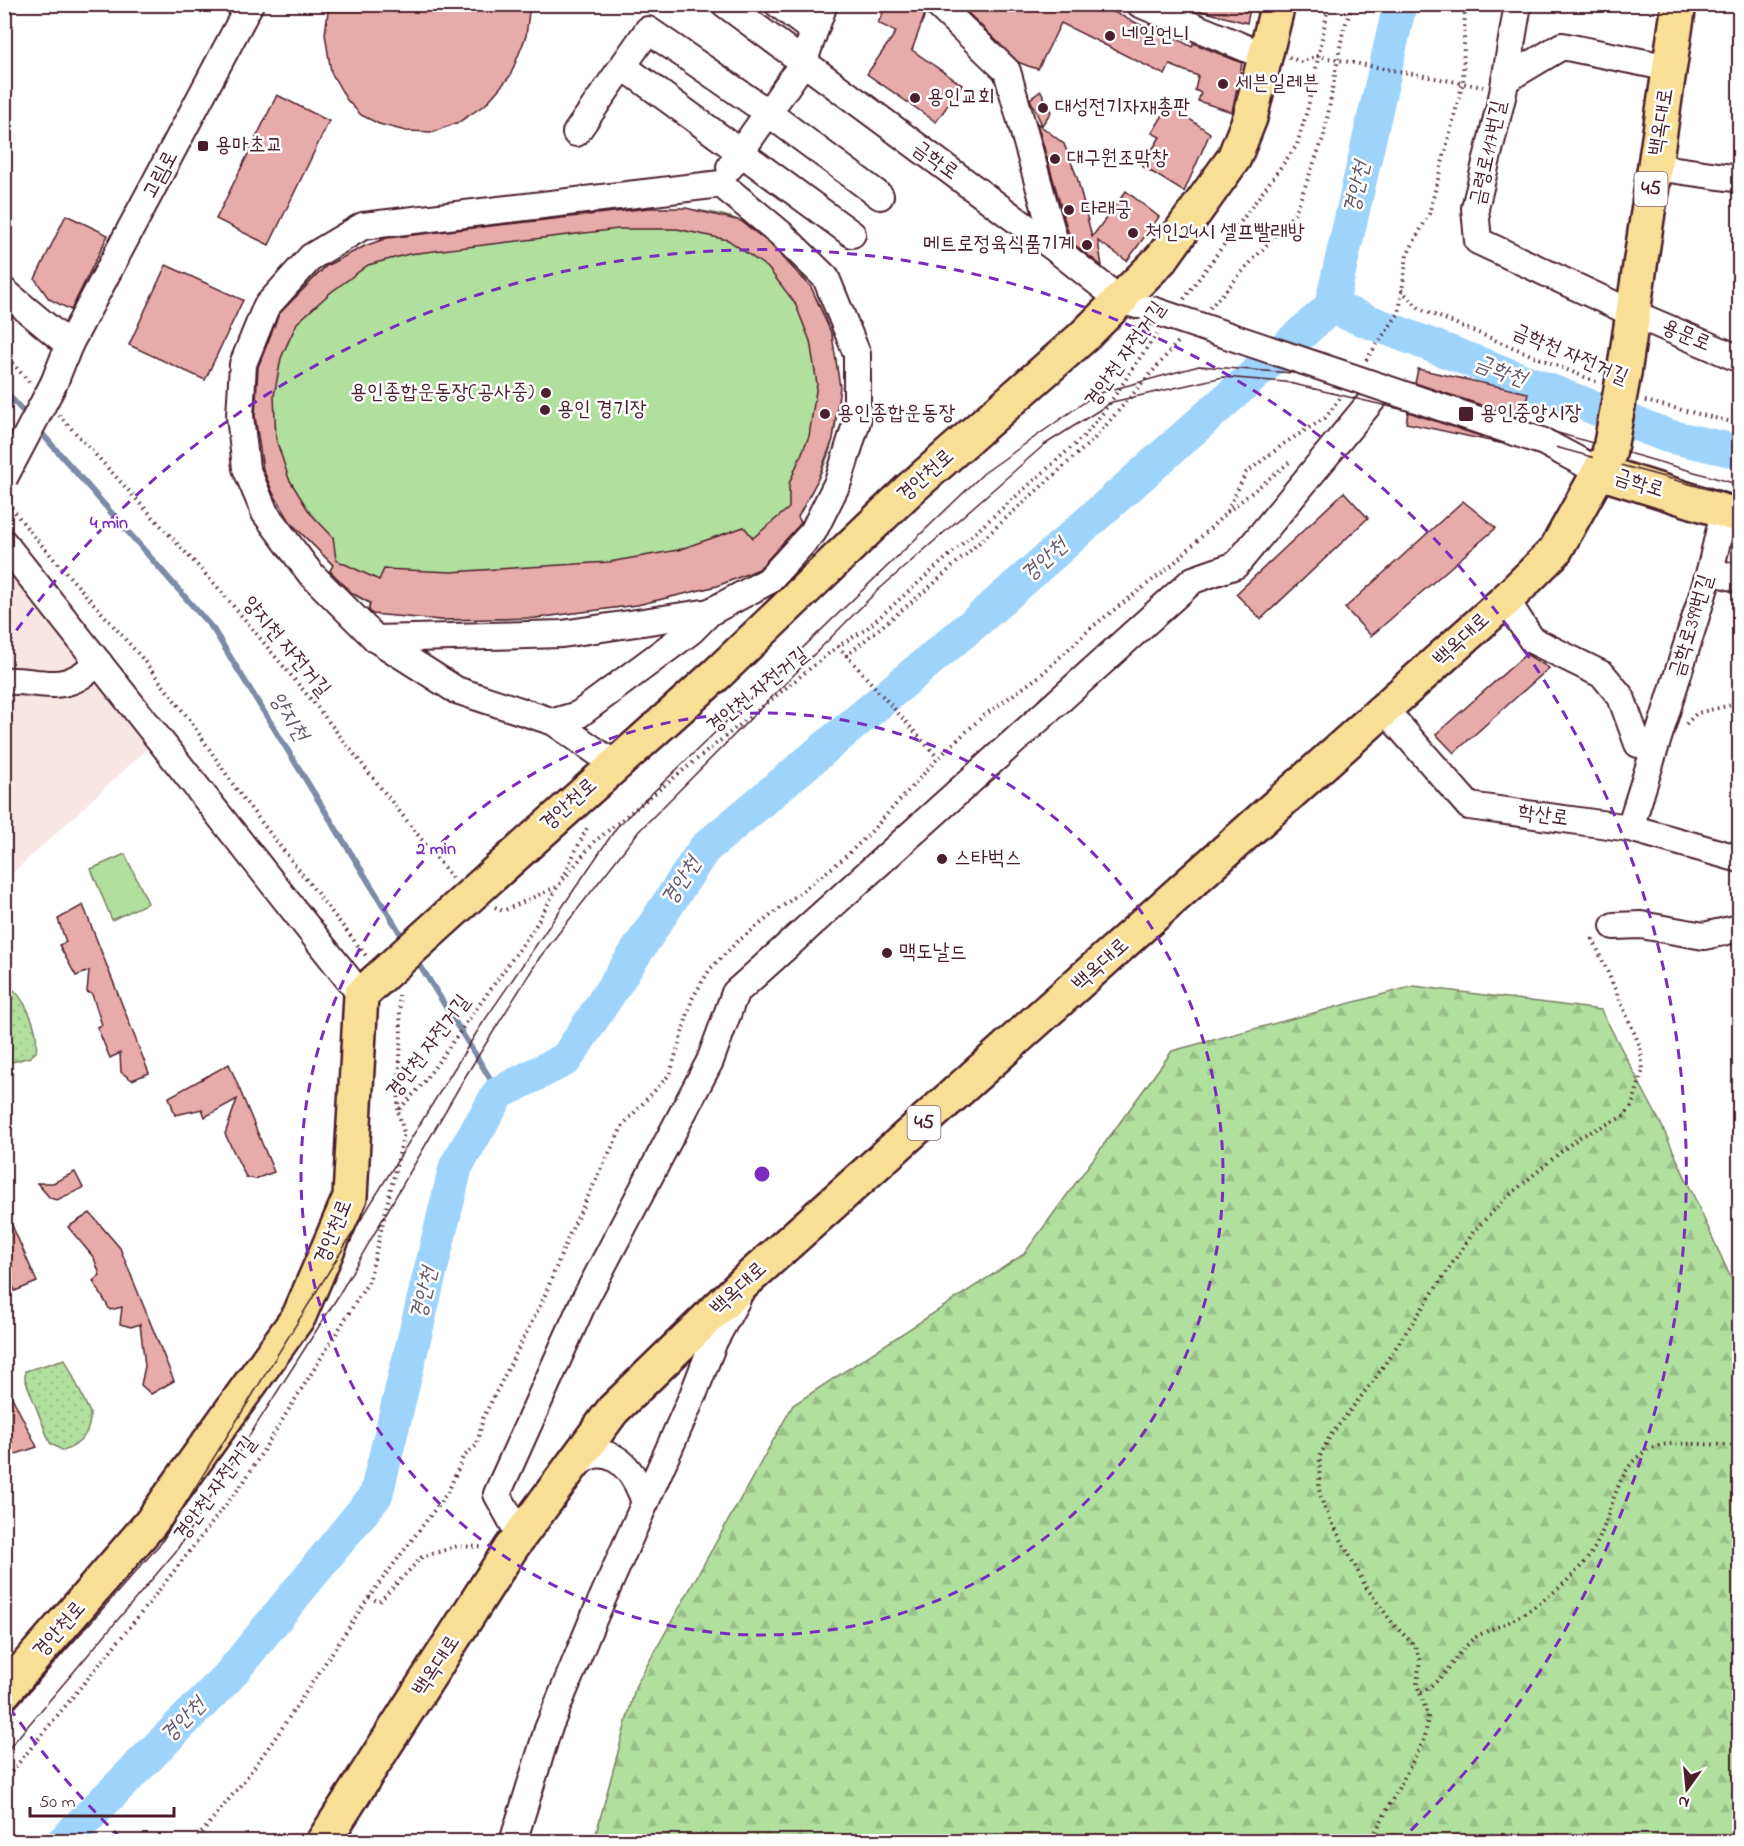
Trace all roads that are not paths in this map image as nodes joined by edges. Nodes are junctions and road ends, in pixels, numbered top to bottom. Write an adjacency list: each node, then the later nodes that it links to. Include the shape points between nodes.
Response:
1 (250, 4): 28 (street, 고림로)
2 (725, 4): 12 (street, 금학로)
3 (778, 4): 10 (street)
4 (824, 4): 10 (street)
5 (937, 4): 24 (street, via 1007,71)
6 (1140, 4): 11 (street)
7 (1278, 4): 11 (main road, 경안천로)
8 (1518, 4): 15 (street, 금령로117번길)
9 (1679, 4): 14 (main road, 백옥대로 / 45)
10 (814, 31): 12 (street)
11 (1267, 57): 26 (main road, 경안천로, via 1234,158 1162,258)
12 (802, 63): 16 (street); 24 (street, 금학로)
13 (624, 67): 16 (street, via 648,30); 17 (street); 18 (street)
14 (1670, 69): 15 (street, via 1562,46); 19 (main road, 백옥대로 / 45)
15 (1505, 80): 27 (street, 금령로117번길, via 1475,208 1478,241)
16 (767, 112): 18 (street); 22 (street)
17 (576, 133)
18 (738, 152): 21 (street); 23 (street)
19 (1655, 167): 20 (street); 27 (main road, 백옥대로 / 45)
20 (1740, 179)
21 (721, 184): 38 (street, via 826,278 857,354 857,421 838,482 813,532 768,581); 39 (street, via 363,226 312,257 266,307 243,364 240,416 246,468 265,513 310,573)
22 (880, 196)
23 (852, 234)
24 (1057, 250): 26 (street, 금학로)
25 (4, 291): 28 (street)
26 (1144, 312): 30 (street, 금학로, bridge); 45 (main road, 경안천로, via 1083,337 910,489 718,673)
27 (1632, 313): 29 (street, 용문로); 31 (main road, 백옥대로 / 45, bridge, via 1623,386)
28 (69, 345): 32 (street, 고림로, bridge, via 42,384)
29 (1740, 359)
30 (1382, 388): 31 (street, 금학로, bridge); 54 (street, via 1236,565 1193,580 735,993 710,1061 583,1303 497,1494)
31 (1604, 463): 33 (main road, 금학로); 37 (main road, 백옥대로 / 45, via 1555,550)
32 (4, 478)
33 (1732, 514): 35 (street, 금학로399번길)
34 (4, 543): 40 (street)
35 (1710, 571): 36 (street); 44 (street, 금학로399번길)
36 (1740, 579)
37 (1506, 600): 42 (main road, 백옥대로 / 45); 44 (street, via 1532,640 1603,675 1621,697 1638,744)
38 (710, 612): 39 (street, via 562,634); 43 (street, via 691,631 578,715)
39 (376, 639): 43 (street, via 456,690)
40 (99, 663): 41 (street, via 74,680 56,684); 50 (street)
41 (4, 681)
42 (1385, 710): 46 (street, 학산로, via 1469,806); 51 (main road, 백옥대로 / 45)
43 (554, 722): 45 (street)
44 (1659, 734): 46 (street, 금학로399번길)
45 (614, 764): 50 (main road, 경안천로, bridge, via 490,888)
46 (1630, 828): 47 (street, 학산로)
47 (1740, 859)
48 (1614, 926): 49 (street, via 1641,925 1704,936)
49 (1740, 928)
50 (375, 980): 55 (main road, 경안천로, via 350,1197 299,1316 150,1524)
51 (747, 1280): 52 (main road, 백옥대로 / 45, via 613,1410); 53 (street, via 714,1341)
52 (569, 1470): 53 (street, via 589,1456 605,1455 618,1460 634,1475); 54 (main road, 백옥대로 / 45)
53 (645, 1503): 57 (street, via 548,1729)
54 (515, 1542): 56 (main road, 백옥대로 / 45)
55 (5, 1691)
56 (323, 1842)
57 (513, 1842)

